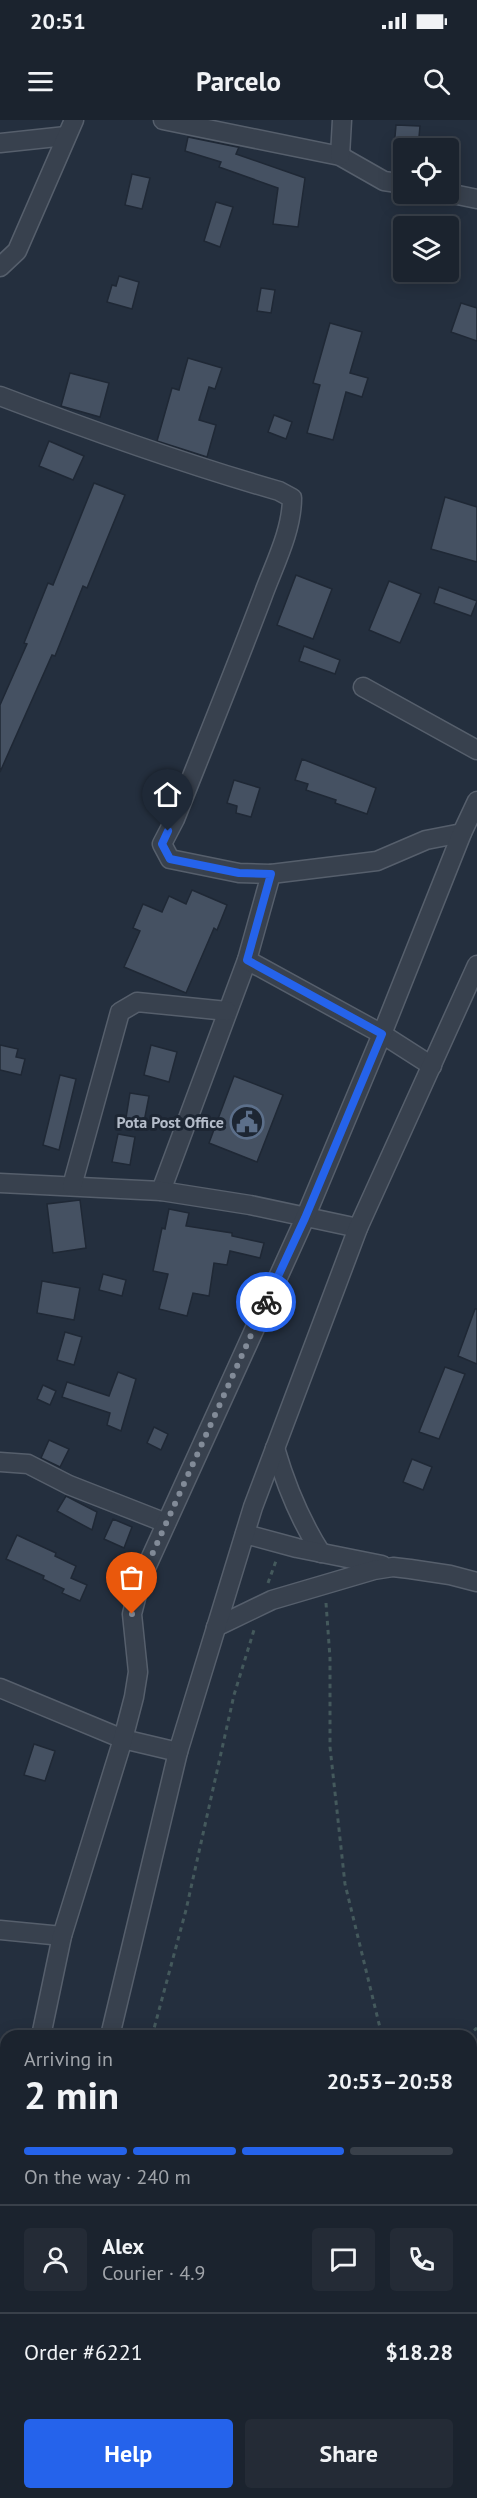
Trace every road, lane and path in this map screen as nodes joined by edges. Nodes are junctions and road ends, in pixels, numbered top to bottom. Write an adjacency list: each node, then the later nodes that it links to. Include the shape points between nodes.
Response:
1 (75, 120): 4 (street)
2 (163, 120): 6 (street)
3 (342, 120): 6 (street)
4 (66, 136): 5 (street); 10 (street, via 17,251)
5 (0, 143)
6 (340, 156): 7 (street)
7 (393, 182)
8 (459, 195): 9 (street)
9 (477, 199)
10 (0, 267)
11 (0, 396): 16 (street, via 119,441 292,498 286,534 162,844 170,859 239,873)
12 (363, 687): 13 (street)
13 (477, 750)
14 (477, 801): 15 (street)
15 (462, 833): 16 (street, via 426,840 377,861); 20 (street)
16 (271, 874): 17 (street)
17 (247, 960): 19 (street); 20 (street)
18 (477, 965): 21 (street)
19 (227, 1011): 23 (street, via 137,1002 120,1012); 24 (street)
20 (382, 1034): 21 (street); 25 (street)
21 (432, 1066): 26 (street)
22 (0, 1183): 23 (street)
23 (72, 1186): 24 (street)
24 (161, 1191): 25 (street)
25 (305, 1218): 26 (street); 29 (street)
26 (358, 1228): 27 (street)
27 (275, 1448): 30 (street); 32 (street, via 303,1525)
28 (0, 1462): 29 (street, via 28,1464 69,1485)
29 (166, 1523): 39 (street, via 136,1594 132,1614 138,1672)
30 (245, 1534): 31 (street); 37 (street)
31 (283, 1545): 32 (street); 36 (path)
32 (321, 1553): 33 (street)
33 (393, 1567): 34 (street); 35 (street)
34 (477, 1582)
35 (324, 1586): 36 (street); 46 (path, via 330,1659 330,1747 345,1884)
36 (261, 1605): 37 (street); 45 (path, via 234,1695 186,1910)
37 (216, 1627): 40 (street)
38 (0, 1688): 39 (street)
39 (123, 1739): 40 (street); 42 (street)
40 (178, 1752): 44 (street)
41 (0, 1930): 42 (street)
42 (62, 1936): 43 (street)
43 (42, 2030)
44 (111, 2030)
45 (154, 2030)
46 (381, 2030)

